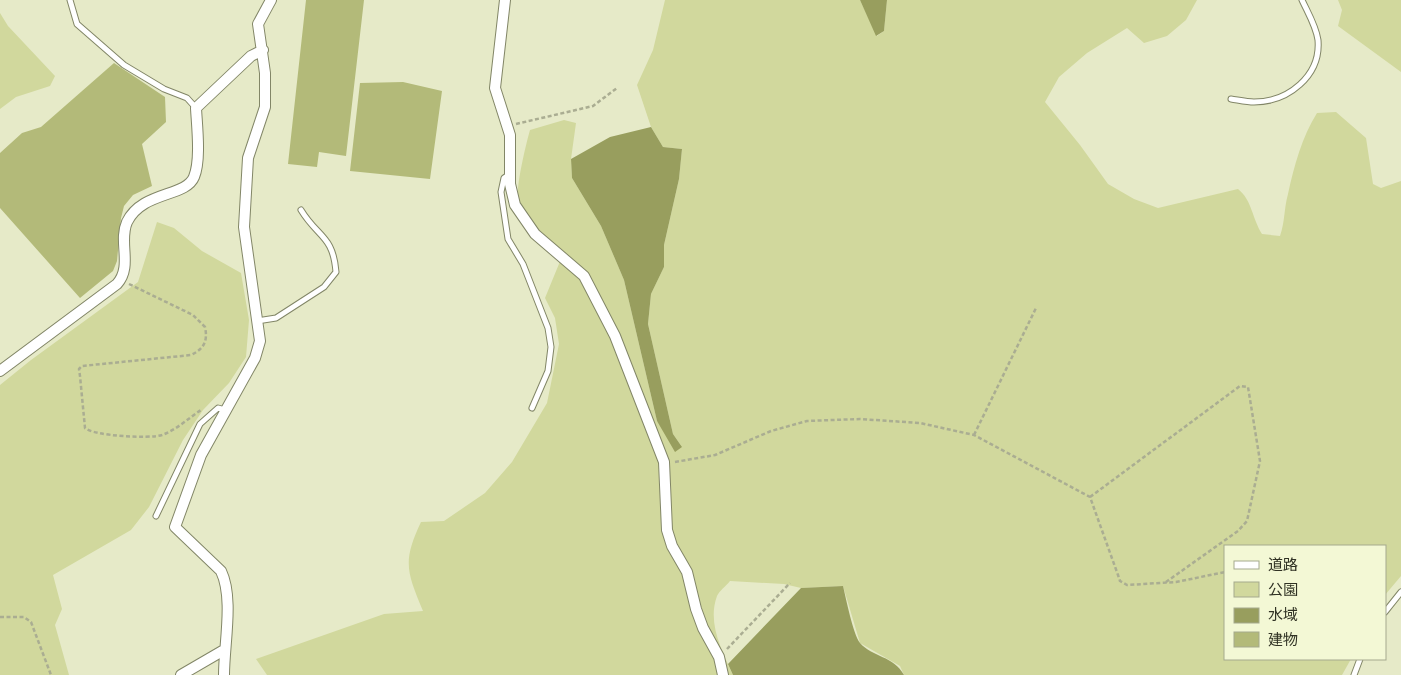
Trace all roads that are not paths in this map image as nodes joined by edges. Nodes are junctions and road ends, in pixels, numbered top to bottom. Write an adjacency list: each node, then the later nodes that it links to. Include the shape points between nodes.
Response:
1 (70, 0): 7 (lane, via 77,24 124,65 164,89 187,98)
2 (271, 0): 5 (street, via 258,24)
3 (505, 0): 8 (street, via 495,88 510,136)
4 (1302, 0): 6 (lane, via 1318,39 1316,58 1308,77 1285,96 1254,102)
5 (263, 50): 7 (street, via 250,56); 10 (street, via 265,107 248,158 244,227)
6 (1231, 99)
7 (196, 108): 11 (street, via 194,177 187,186 149,199 134,210 126,225 122,279)
8 (510, 174): 12 (lane, via 504,178 501,192 508,239 523,264 548,328 551,347 548,371); 21 (street, via 516,205 530,227 584,276 607,317 664,462 667,530 687,572 703,628 719,657)
9 (301, 210): 10 (lane, via 310,225 332,247 336,272 324,287 276,318)
10 (257, 321): 13 (street, via 260,341 255,358)
11 (0, 371)
12 (532, 408)
13 (225, 410): 14 (lane, via 218,408 200,424); 17 (street, via 192,476 175,527 221,571 225,580)
14 (156, 516)
15 (1401, 592): 16 (lane)
16 (1386, 611)
17 (224, 650): 19 (street); 20 (street)
18 (1360, 660): 22 (lane)
19 (181, 675)
20 (224, 675)
21 (723, 675)
22 (1354, 675)

